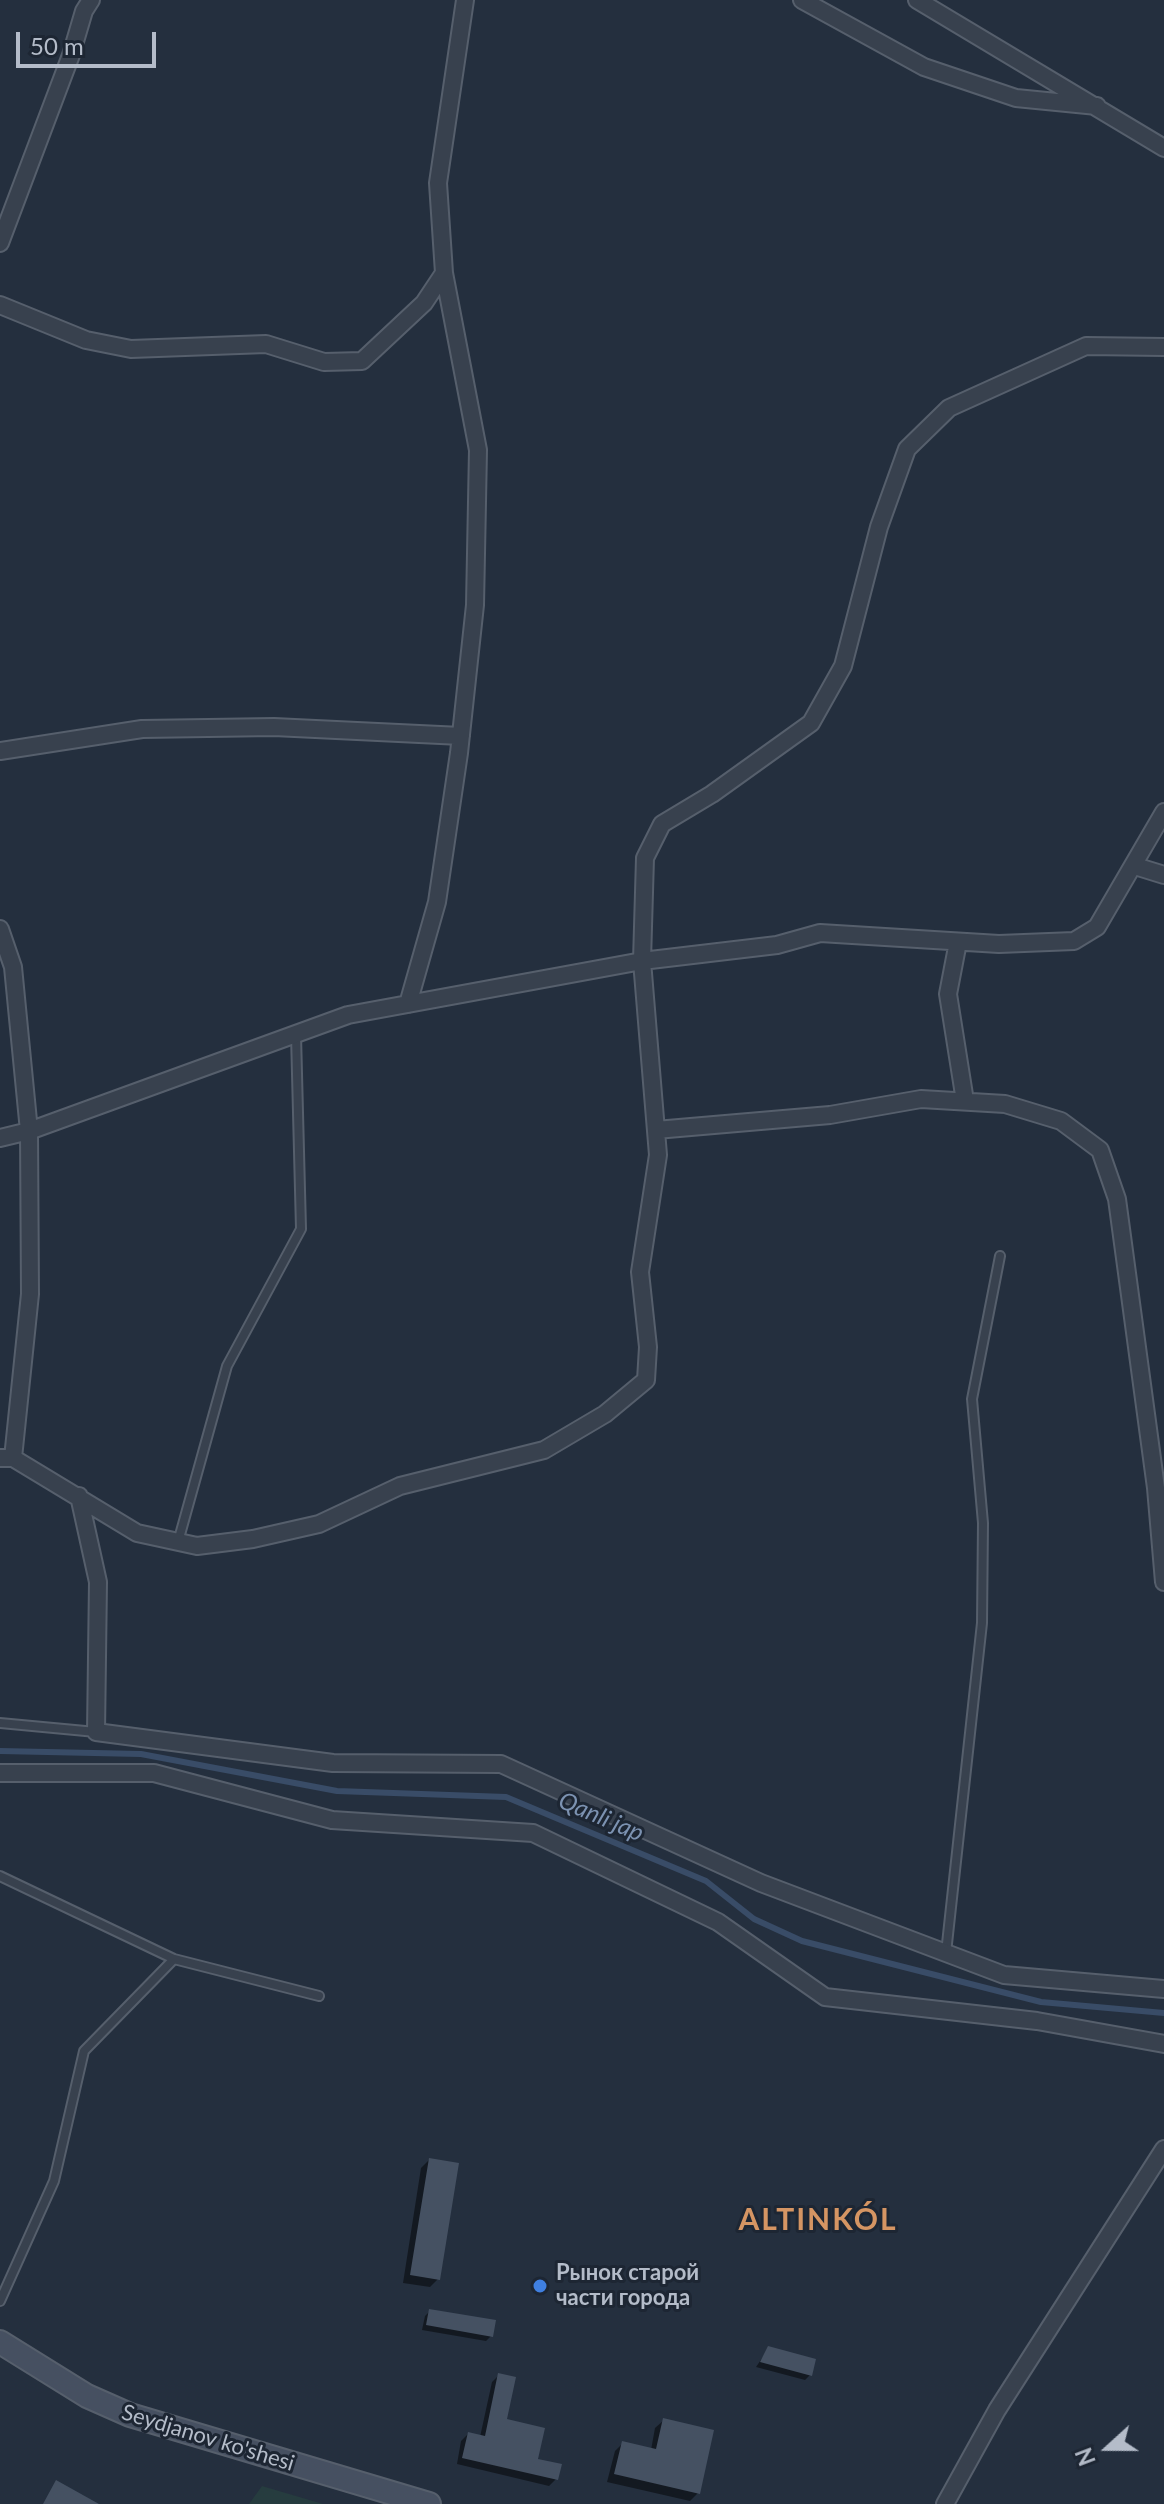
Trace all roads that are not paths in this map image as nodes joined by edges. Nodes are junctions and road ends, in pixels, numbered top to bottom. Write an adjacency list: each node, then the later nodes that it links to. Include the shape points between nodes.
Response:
1 (91, 0): 7 (street)
2 (465, 0): 8 (street, via 438,183)
3 (802, 0): 5 (street, via 924,67 1016,98)
4 (917, 0): 5 (street)
5 (1097, 106): 6 (street)
6 (1164, 148)
7 (0, 243)
8 (444, 273): 9 (street, via 424,303 362,361 324,362 266,344 131,349 86,340); 11 (street, via 478,450 475,605)
9 (0, 305)
10 (1164, 347): 18 (street, via 1086,346 949,408 907,449 879,527 843,666 811,723 662,824 645,858)
11 (461, 736): 12 (street, via 274,727 142,729); 19 (street, via 437,902)
12 (0, 751)
13 (1164, 812): 14 (street)
14 (1135, 866): 15 (street); 17 (street, via 1097,927 1074,941)
15 (1164, 875)
16 (0, 929): 23 (street, via 13,967)
17 (958, 942): 18 (street, via 820,933 777,945); 21 (street, via 948,994)
18 (642, 961): 19 (street); 22 (street)
19 (408, 1004): 20 (street, via 348,1015)
20 (296, 1035): 23 (street); 28 (lane, via 301,1229 227,1366)
21 (965, 1101): 22 (street, via 921,1099 815,1117); 29 (street, via 1005,1104 1061,1121 1100,1150 1117,1199)
22 (656, 1130): 28 (street, via 658,1155 640,1272 646,1380 605,1414 544,1450 400,1486 319,1524 197,1546)
23 (29, 1131): 24 (street); 26 (street, via 30,1294)
24 (0, 1138)
25 (1000, 1256): 34 (lane, via 972,1399 983,1523 982,1623)
26 (7, 1458): 27 (street)
27 (79, 1496): 28 (street, via 137,1533); 31 (street, via 98,1582)
28 (178, 1542)
29 (1164, 1582)
30 (0, 1723): 31 (lane)
31 (96, 1732): 34 (street, via 333,1763 501,1764 761,1883)
32 (0, 1773): 38 (street, via 154,1773 332,1820 533,1833 718,1922 825,1997 1037,2021)
33 (0, 1876): 35 (lane)
34 (946, 1953): 36 (street, via 1004,1975)
35 (174, 1959): 37 (lane); 40 (lane, via 84,2051 54,2181)
36 (1164, 1989)
37 (319, 1996)
38 (1164, 2044)
39 (1164, 2149): 43 (street, via 997,2410)
40 (0, 2301)
41 (0, 2342): 42 (main road, Seydjanov ko'shesi, via 87,2396 130,2415)
42 (429, 2504)
43 (945, 2504)

